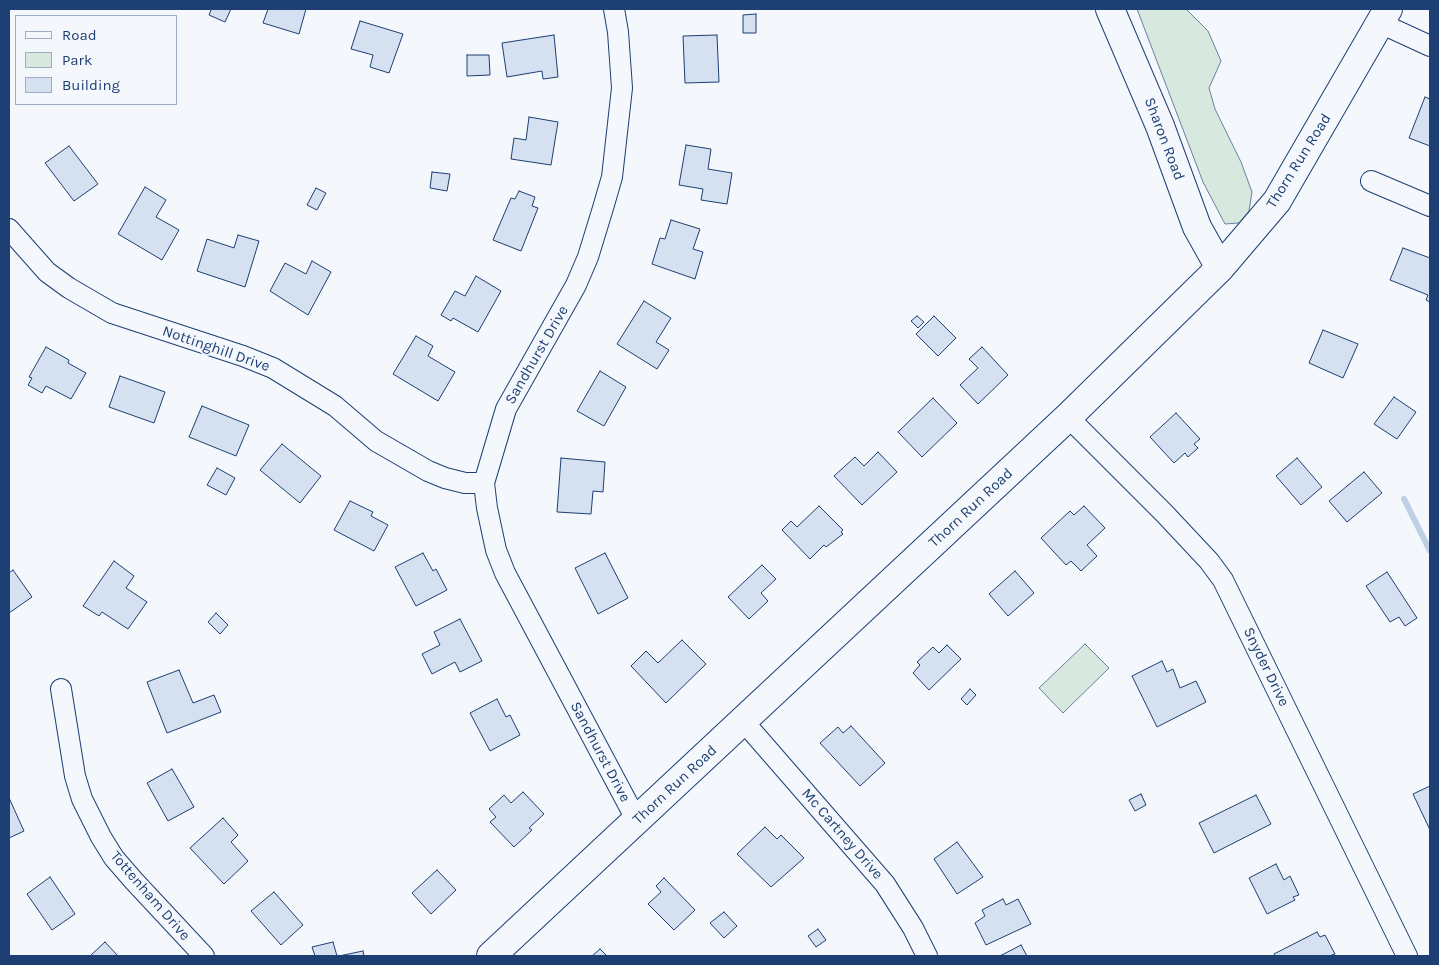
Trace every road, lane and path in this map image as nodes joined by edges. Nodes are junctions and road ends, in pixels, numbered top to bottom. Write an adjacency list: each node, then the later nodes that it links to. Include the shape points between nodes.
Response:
1 (614, 9): 10 (street, Sandhurst Drive, via 622,88 612,177 588,257 576,285 506,409)
2 (1110, 9): 8 (street, Sharon Road, via 1160,126 1197,226)
3 (1384, 16): 4 (street); 8 (street, Thorn Run Road, via 1277,201)
4 (1430, 46)
5 (1371, 180): 6 (street)
6 (1430, 206)
7 (9, 229): 10 (street, Nottinghill Drive, via 47,272 112,313 272,368 335,406 376,441 428,471 458,481)
8 (1220, 268): 9 (street, Thorn Run Road)
9 (1068, 417): 12 (street, Thorn Run Road); 17 (street, Snyder Drive, via 1164,513 1223,580)
10 (484, 482): 13 (street, Sandhurst Drive, via 496,550 508,580)
11 (61, 689): 14 (street, Tottenham Drive, via 82,799 101,837 134,881)
12 (744, 722): 13 (street, Thorn Run Road); 16 (street, Mc Cartney Drive, via 884,884)
13 (637, 821): 15 (street, Thorn Run Road)
14 (204, 956)
15 (491, 956)
16 (927, 956)
17 (1407, 956)

